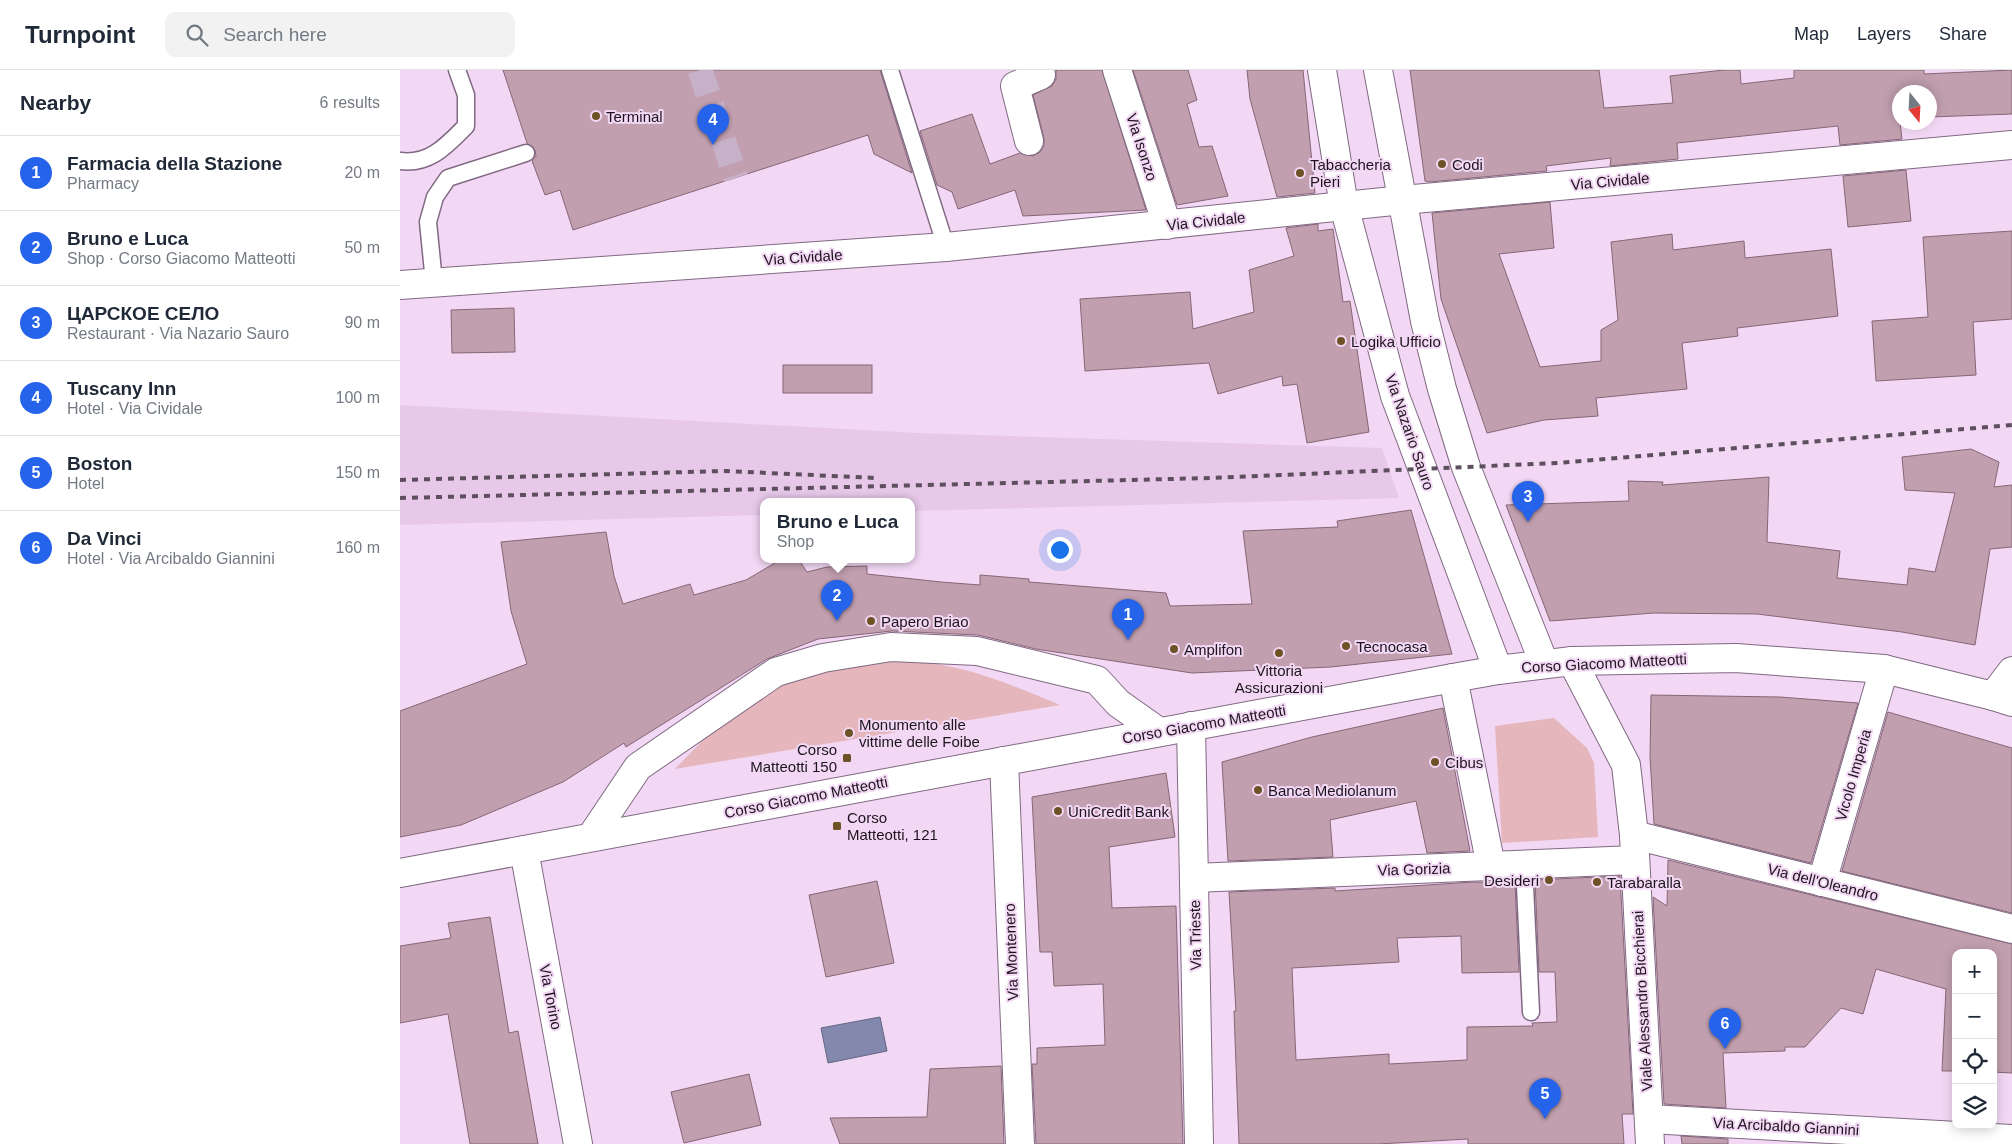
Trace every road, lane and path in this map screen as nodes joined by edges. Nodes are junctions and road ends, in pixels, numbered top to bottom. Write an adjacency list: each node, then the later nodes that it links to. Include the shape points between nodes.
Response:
1 (457, 70): 10 (lane, via 466,95 466,126 440,152 410,162)
2 (890, 70): 14 (lane)
3 (1040, 70): 7 (street, via 1041,75 1015,86)
4 (1117, 70): 13 (street, Via Isonzo)
5 (1322, 70): 12 (street, Via Nazario Sauro)
6 (1378, 70): 11 (street)
7 (1030, 141)
8 (2012, 145): 11 (street, Via Cividale)
9 (526, 153): 15 (lane, via 448,178 435,197 428,222)
10 (400, 161)
11 (1403, 200): 12 (street, Via Cividale); 18 (street, via 1425,321 1466,467)
12 (1344, 206): 13 (street, Via Cividale); 20 (street, Via Nazario Sauro, via 1395,396)
13 (1167, 225): 14 (street, Via Cividale)
14 (946, 247): 15 (street, Via Cividale)
15 (434, 282): 16 (street, Via Cividale)
16 (400, 285)
17 (1572, 661): 18 (street, Corso Giacomo Matteotti); 19 (street, Corso Giacomo Matteotti, via 1736,658); 28 (street, Viale Alessandro Bicchierai, via 1626,765)
18 (1544, 663): 20 (street, Corso Giacomo Matteotti)
19 (1884, 669): 23 (street, Corso Giacomo Matteotti); 34 (street, Vicolo Imperia)
20 (1498, 670): 22 (street, Corso Giacomo Matteotti)
21 (2012, 671): 23 (street)
22 (1453, 678): 24 (street, Corso Giacomo Matteotti); 31 (street)
23 (2003, 699)
24 (1191, 726): 25 (street, Corso Giacomo Matteotti); 33 (street, Via Trieste)
25 (1159, 732): 26 (street, Corso Giacomo Matteotti); 27 (street, via 1118,703 1097,680 977,652 891,647 823,658 776,672 638,767)
26 (1004, 761): 27 (street, Corso Giacomo Matteotti); 40 (street, Via Montenero)
27 (591, 837): 29 (street, Corso Giacomo Matteotti)
28 (1634, 848): 30 (street, Via Gorizia); 34 (street, Via dell'Oleandro); 37 (street, Viale Alessandro Bicchierai)
29 (524, 850): 32 (street, Corso Giacomo Matteotti); 39 (street, Via Torino)
30 (1524, 865): 31 (street, Via Gorizia); 36 (lane)
31 (1491, 866): 33 (street, Via Gorizia)
32 (400, 873)
33 (1194, 878): 41 (street, Via Trieste)
34 (1822, 882): 35 (street, Via dell'Oleandro)
35 (2012, 929)
36 (1531, 1012)
37 (1650, 1131): 38 (street, Via Arcibaldo Giannini)
38 (2012, 1139)
39 (578, 1144)
40 (1020, 1144)
41 (1199, 1144)

